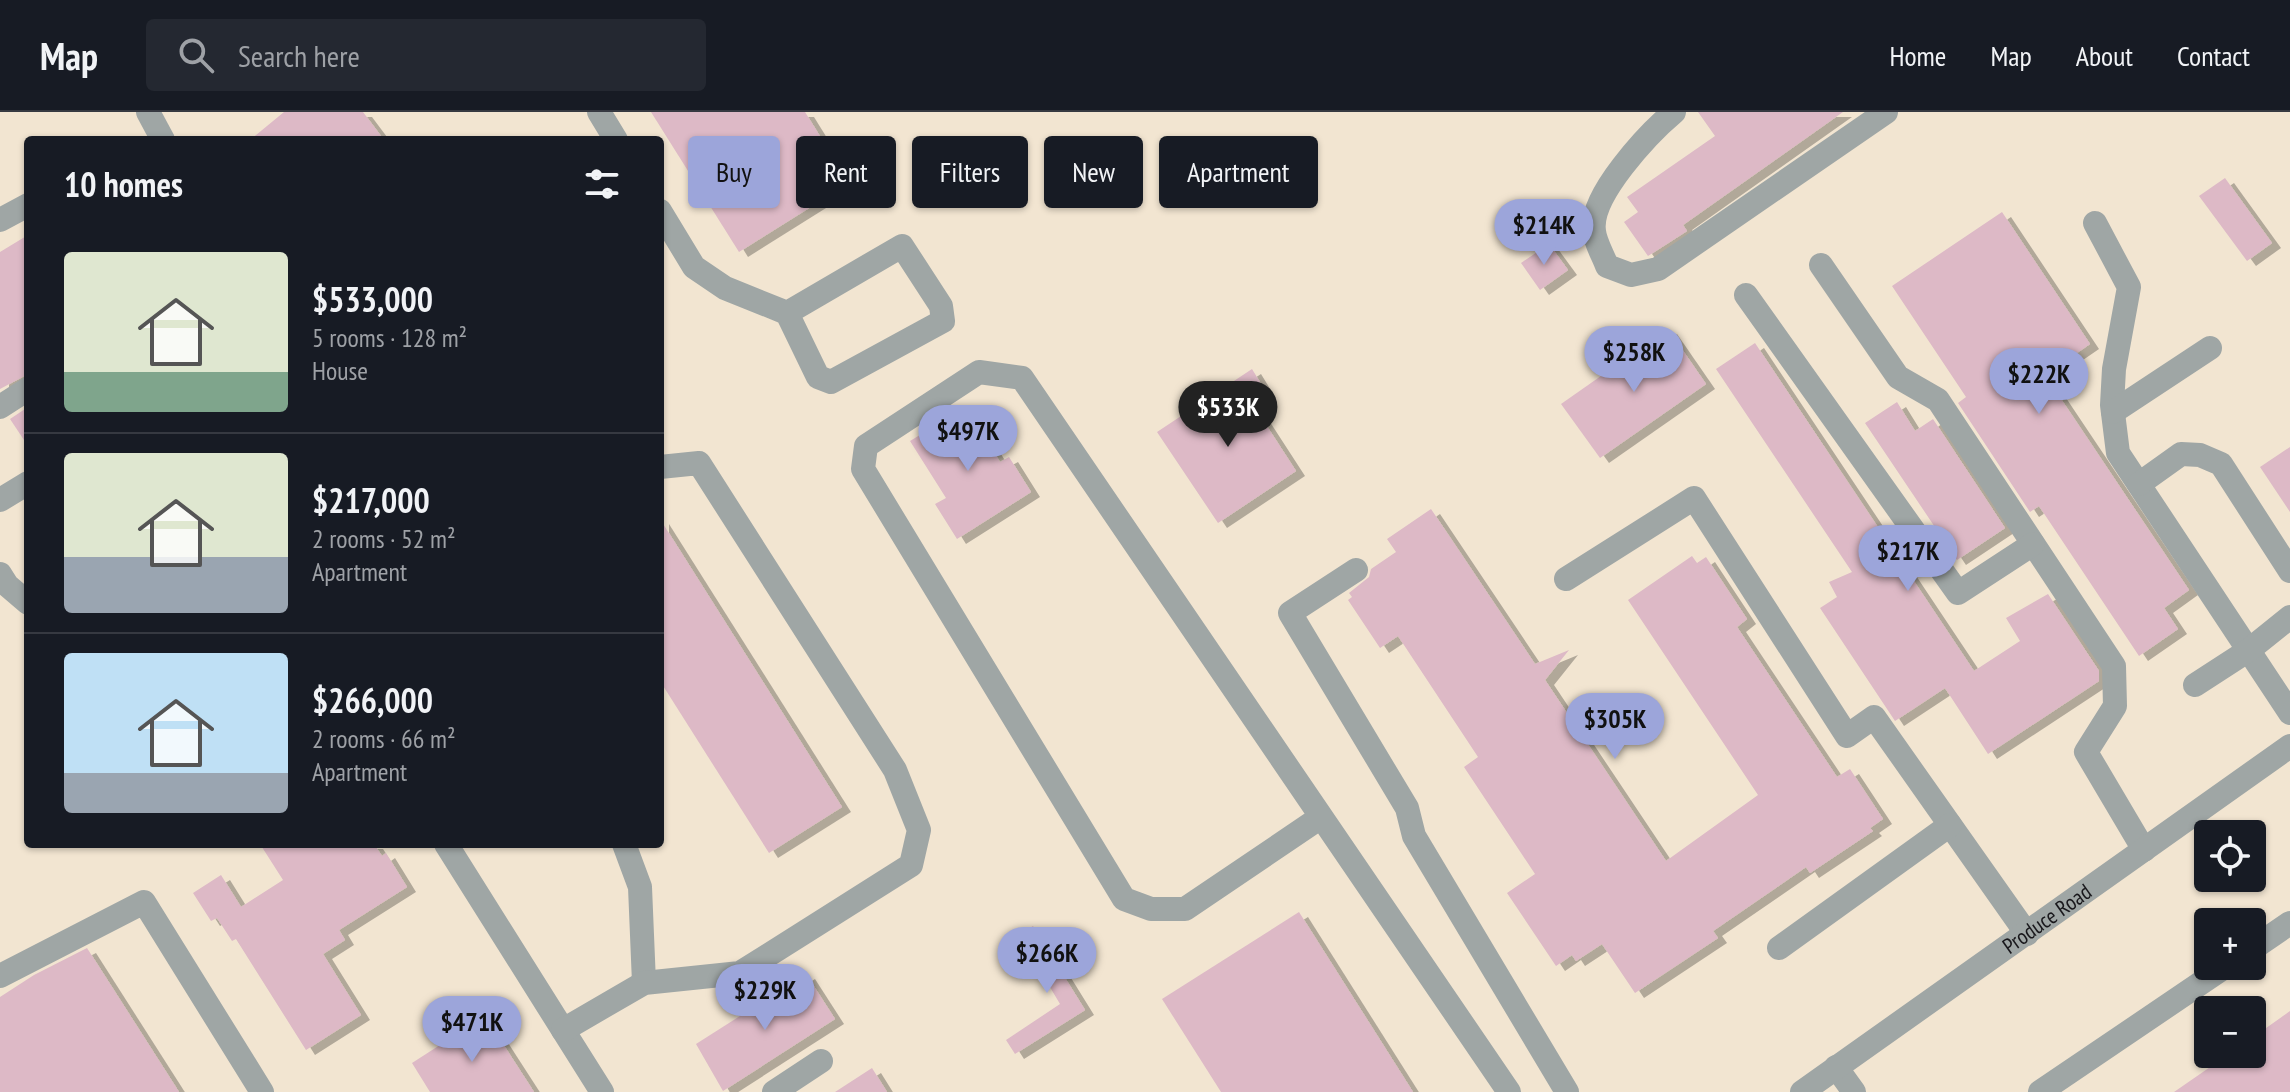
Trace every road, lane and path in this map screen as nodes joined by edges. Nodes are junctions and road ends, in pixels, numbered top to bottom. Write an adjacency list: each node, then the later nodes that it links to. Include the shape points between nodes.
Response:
1 (148, 112): 5 (street)
2 (599, 112): 6 (street)
3 (1674, 112): 4 (street, via 1626,161 1601,199 1593,229 1607,266 1631,275 1658,269)
4 (1886, 112)
5 (161, 136)
6 (614, 136)
7 (24, 207): 9 (street)
8 (664, 218): 13 (street, via 694,267 725,288)
9 (0, 220)
10 (2095, 223): 17 (street, via 2129,287 2114,369)
11 (1821, 265): 22 (street, via 1898,377 1938,400)
12 (1746, 295): 22 (street, via 1958,593)
13 (787, 313): 13 (street, via 902,246 944,315 943,321 831,382 818,377)
14 (2210, 348): 17 (street)
15 (24, 392): 16 (street)
16 (0, 407)
17 (2113, 412): 19 (street, via 2118,453)
18 (664, 467): 44 (street, via 699,463 895,770 919,830 911,865 740,973)
19 (2139, 484): 24 (street, via 2181,454 2221,464); 29 (street)
20 (24, 485): 21 (street)
21 (0, 500)
22 (2033, 544): 37 (street, via 2114,666 2115,706 2086,752)
23 (1356, 570): 52 (street, via 1290,613 1407,808 1414,836)
24 (2290, 571)
25 (0, 574): 27 (street)
26 (1566, 579): 34 (street, via 1694,498 1847,736 1874,717)
27 (24, 600)
28 (2290, 617): 29 (street)
29 (2249, 650): 30 (street); 31 (street)
30 (2195, 685)
31 (2290, 713)
32 (2290, 746): 37 (street, Produce Road)
33 (1321, 817): 33 (street, via 1022,378 979,372 866,446 863,469 1124,899 1151,909 1185,909); 51 (street)
34 (1950, 825): 39 (street); 41 (street)
35 (449, 848): 45 (street)
36 (625, 848): 44 (street, via 640,887)
37 (2144, 850): 39 (street, Produce Road)
38 (2290, 923): 40 (street)
39 (2027, 934): 47 (street, Produce Road)
40 (2266, 939)
41 (1779, 948)
42 (0, 976): 48 (street, via 144,902)
43 (2205, 980): 55 (street)
44 (644, 983): 45 (street)
45 (563, 1030): 49 (street)
46 (821, 1061): 50 (street)
47 (1836, 1067): 53 (street, Produce Road); 54 (street)
48 (262, 1092)
49 (602, 1092)
50 (774, 1092)
51 (1509, 1092)
52 (1567, 1092)
53 (1802, 1092)
54 (1854, 1092)
55 (2040, 1092)

